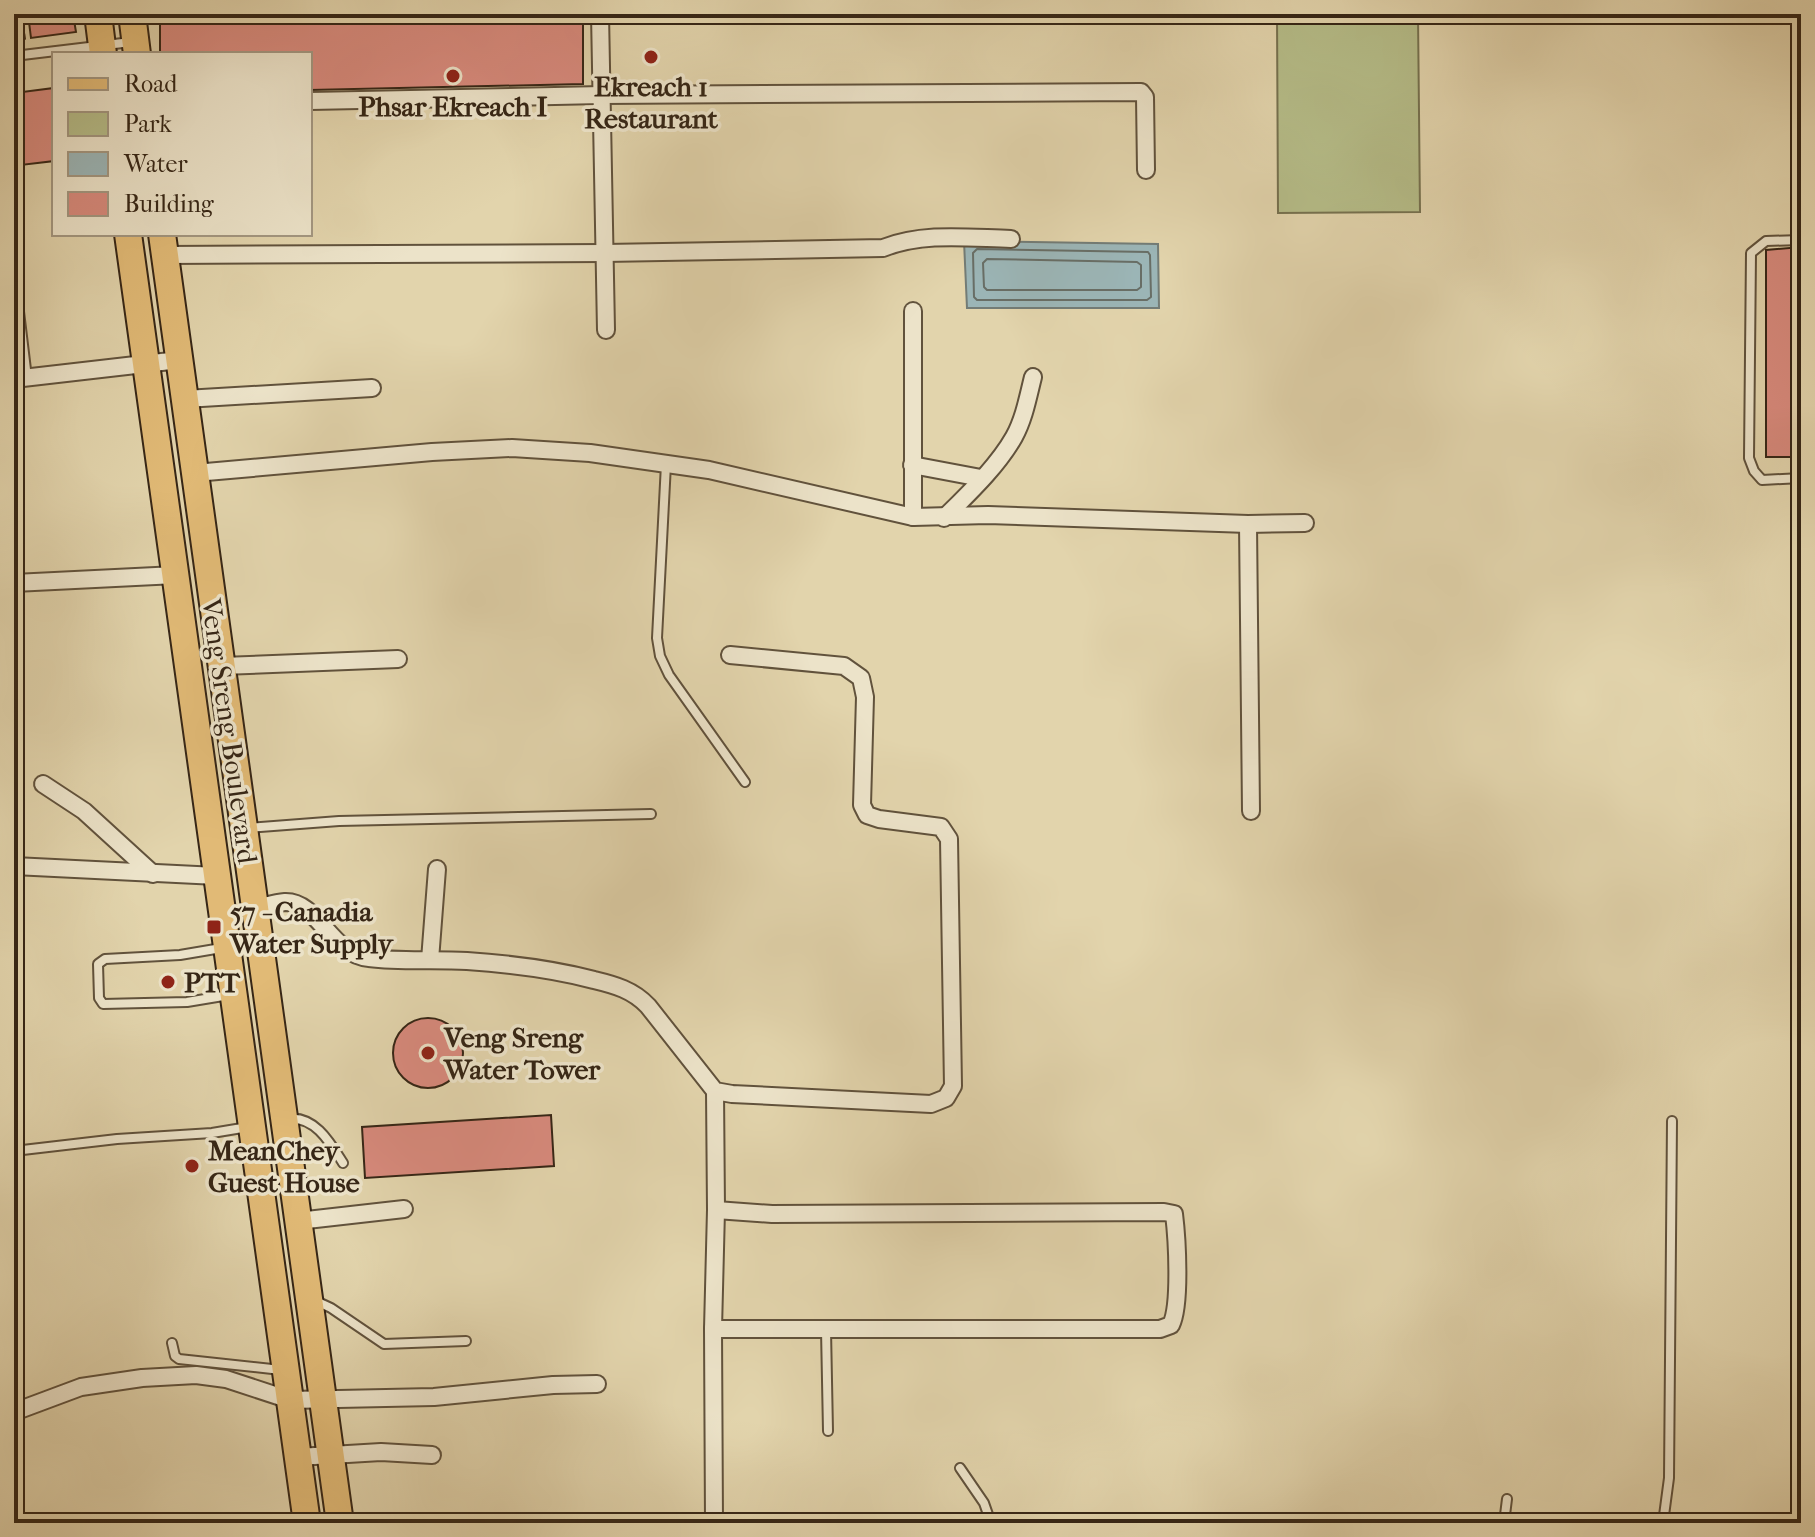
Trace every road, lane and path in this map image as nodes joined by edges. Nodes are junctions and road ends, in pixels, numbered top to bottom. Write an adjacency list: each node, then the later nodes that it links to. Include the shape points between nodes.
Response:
1 (21, 14): 9 (path)
2 (98, 14): 6 (main road)
3 (132, 14): 5 (main road)
4 (600, 14): 11 (street)
5 (136, 48): 6 (lane)
6 (103, 50): 7 (lane)
7 (72, 52)
8 (52, 53): 9 (lane)
9 (26, 55): 10 (lane)
10 (14, 56)
11 (602, 95): 12 (street); 13 (street, via 1141,92); 18 (street)
12 (312, 101)
13 (1146, 170)
14 (128, 236): 23 (main road, Veng Sreng Boulevard)
15 (1011, 239): 18 (street, via 912,239 883,248)
16 (1801, 240): 32 (lane, via 1766,241 1751,253 1749,458 1762,480)
17 (164, 244): 18 (street); 22 (main road, Veng Sreng Boulevard)
18 (605, 253): 21 (street)
19 (14, 270): 25 (lane)
20 (913, 311): 29 (street)
21 (606, 330)
22 (179, 360): 23 (street); 27 (main road, Veng Sreng Boulevard)
23 (147, 364): 25 (street); 37 (main road, Veng Sreng Boulevard)
24 (1033, 377): 31 (street, via 1014,437)
25 (21, 378)
26 (372, 388): 27 (street)
27 (185, 399): 30 (main road, Veng Sreng Boulevard)
28 (666, 464): 30 (street, via 512,448); 33 (street); 42 (lane, via 660,656)
29 (912, 465): 31 (street); 33 (street)
30 (195, 473): 41 (main road, Veng Sreng Boulevard)
31 (981, 478): 34 (street)
32 (1801, 478)
33 (913, 517): 34 (street)
34 (944, 518): 36 (street)
35 (1305, 523): 36 (street)
36 (1248, 524): 44 (street)
37 (176, 575): 38 (street); 50 (main road, Veng Sreng Boulevard)
38 (14, 583)
39 (730, 655): 56 (street, via 844,666 861,678 862,805 867,815 941,827 949,839 953,1086 946,1098 931,1104)
40 (398, 659): 41 (street)
41 (222, 666): 46 (main road, Veng Sreng Boulevard)
42 (745, 782)
43 (43, 784): 49 (street, via 84,811)
44 (1251, 811)
45 (651, 814): 46 (lane, via 339,821)
46 (244, 829): 51 (main road, Veng Sreng Boulevard)
47 (14, 866): 49 (street)
48 (437, 869): 54 (street)
49 (153, 874): 50 (street)
50 (217, 876): 53 (main road, Veng Sreng Boulevard)
51 (255, 908): 52 (main road, Veng Sreng Boulevard); 54 (street, via 287,902 301,906 348,953)
52 (260, 942): 53 (lane); 57 (main road, Veng Sreng Boulevard)
53 (227, 947): 55 (main road, Veng Sreng Boulevard); 55 (lane, via 101,961 99,998 110,1005)
54 (430, 960): 56 (street, via 559,970 626,989 648,1006)
55 (234, 994): 59 (main road, Veng Sreng Boulevard)
56 (715, 1091): 63 (street)
57 (284, 1120): 61 (lane, via 298,1118 324,1133); 64 (main road, Veng Sreng Boulevard)
58 (1672, 1121): 87 (lane, via 1669,1478)
59 (252, 1126): 60 (lane); 70 (main road, Veng Sreng Boulevard)
60 (14, 1151)
61 (343, 1163)
62 (404, 1209): 64 (street)
63 (716, 1210): 66 (street); 67 (street, via 1174,1214 1175,1317 1160,1329)
64 (298, 1221): 65 (main road, Veng Sreng Boulevard)
65 (309, 1299): 68 (lane, via 384,1344); 73 (main road, Veng Sreng Boulevard)
66 (713, 1329): 67 (street); 84 (street)
67 (826, 1330): 75 (lane)
68 (466, 1341)
69 (172, 1343): 70 (lane, via 179,1359)
70 (286, 1371): 72 (main road, Veng Sreng Boulevard)
71 (597, 1384): 73 (street)
72 (290, 1400): 73 (street); 74 (street, via 196,1375 81,1387); 78 (main road, Veng Sreng Boulevard)
73 (323, 1400): 76 (main road, Veng Sreng Boulevard)
74 (14, 1412)
75 (828, 1431)
76 (330, 1454): 77 (street); 78 (street); 83 (main road, Veng Sreng Boulevard)
77 (432, 1455)
78 (298, 1457): 82 (main road, Veng Sreng Boulevard)
79 (960, 1468): 85 (lane)
80 (1801, 1472): 88 (lane)
81 (1507, 1499): 86 (lane)
82 (307, 1523)
83 (340, 1523)
84 (714, 1523)
85 (991, 1523)
86 (1504, 1523)
87 (1663, 1523)
88 (1798, 1523)

